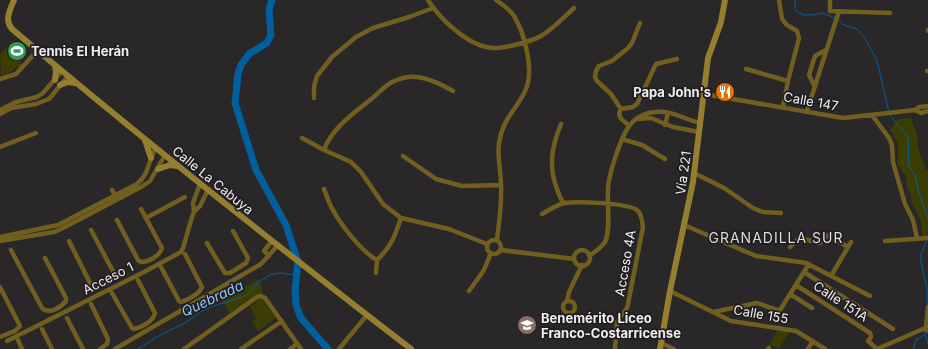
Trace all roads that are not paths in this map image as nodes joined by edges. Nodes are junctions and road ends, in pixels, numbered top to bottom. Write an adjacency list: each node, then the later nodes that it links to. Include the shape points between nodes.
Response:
1 (14, 0): 14 (street, Calle La Cabuya, via 8,21 12,29)
2 (428, 0): 7 (street)
3 (496, 0): 12 (street, via 514,16)
4 (726, 0): 27 (street, Vía 221, via 708,58)
5 (779, 0): 22 (street, via 782,19 796,30 799,36)
6 (830, 0): 9 (street, via 830,11)
7 (433, 8): 12 (street, via 454,29 476,43 493,49); 28 (street, via 373,28 356,37 332,57 317,76)
8 (574, 8): 12 (street, via 541,36)
9 (839, 11): 10 (street); 13 (street)
10 (890, 13)
11 (640, 22): 31 (street, via 628,48 612,61 599,66 596,71 597,82 611,94)
12 (525, 43): 60 (street, via 530,66 529,79 526,90 501,132 498,159)
13 (826, 50): 25 (street); 25 (street, via 815,56 809,75)
14 (38, 51): 16 (street, Calle La Cabuya); 20 (street, via 16,74)
15 (677, 59): 31 (street, via 656,64 637,104)
16 (55, 65): 18 (street, Calle La Cabuya); 21 (street)
17 (746, 70): 22 (street)
18 (62, 71): 19 (street, Calle La Cabuya); 21 (street)
19 (68, 76): 23 (street, Calle La Cabuya); 24 (street)
20 (0, 79)
21 (55, 80): 32 (street, via 37,97 16,102)
22 (788, 81): 30 (street)
23 (75, 83): 24 (street); 46 (street, Calle La Cabuya)
24 (60, 85): 37 (street, via 43,102 17,107)
25 (815, 87): 34 (street)
26 (453, 91): 51 (street, via 434,81 416,77 401,78 390,83 338,129)
27 (704, 94): 30 (street, Calle 147); 40 (street, Vía 221)
28 (314, 98)
29 (928, 106): 33 (street)
30 (783, 107): 34 (street, Calle 147)
31 (621, 109): 43 (street, via 619,114 622,120)
32 (0, 110)
33 (914, 110): 35 (street, via 921,113); 38 (street, Calle 147)
34 (807, 111): 38 (street, Calle 147, via 843,118)
35 (928, 111)
36 (668, 113): 39 (street, via 657,111); 40 (street); 42 (street)
37 (0, 114)
38 (872, 115): 81 (street, via 890,138 893,162)
39 (636, 119): 42 (street, via 651,118); 43 (street)
40 (700, 123): 44 (street, Vía 221)
41 (561, 124): 66 (street, via 554,140 552,172)
42 (665, 124): 44 (street)
43 (630, 125): 48 (street)
44 (699, 132): 58 (street, Vía 221)
45 (36, 133): 49 (street)
46 (144, 138): 50 (street, Calle La Cabuya); 54 (street)
47 (302, 138): 51 (street)
48 (622, 139): 55 (street, via 642,145); 67 (street, via 611,168)
49 (0, 147)
50 (156, 148): 52 (street, Calle La Cabuya); 54 (street)
51 (324, 150): 73 (street, via 351,162 362,172 383,204)
52 (165, 156): 56 (street, Calle La Cabuya); 57 (street)
53 (403, 156): 60 (street, via 436,179 462,186)
54 (151, 158): 65 (street, via 149,169 141,180)
55 (665, 159)
56 (177, 166): 57 (street, via 170,165); 59 (street, Calle La Cabuya)
57 (158, 169): 65 (street, via 146,184)
58 (694, 174): 70 (street, via 724,188 753,208 763,212); 75 (street, Vía 221)
59 (200, 184): 63 (street, Calle La Cabuya); 69 (street, Acceso 1, via 193,203)
60 (501, 185): 83 (street)
61 (324, 189): 101 (street, via 333,211 350,235)
62 (112, 190): 65 (street)
63 (208, 190): 69 (street, Acceso 1); 86 (street, Calle La Cabuya)
64 (185, 197): 72 (street)
65 (117, 198): 79 (street, via 54,232)
66 (564, 203): 67 (street); 71 (street)
67 (607, 203): 97 (street, via 608,232 605,241 600,249); 154 (street, Acceso 4A, via 632,208 642,219 628,304 616,328)
68 (141, 209): 72 (street)
69 (194, 212): 104 (street, Acceso 1, via 181,252)
70 (781, 213)
71 (542, 214)
72 (146, 218): 98 (street, via 162,248)
73 (401, 218): 89 (street, via 449,229); 101 (street, via 393,240 386,252)
74 (116, 220): 98 (street, via 138,260 145,262)
75 (684, 225): 102 (street, via 754,255); 116 (street, Vía 221)
76 (20, 227): 79 (street)
77 (91, 230): 111 (street, via 115,275 112,280)
78 (233, 231): 105 (street, via 248,258 246,263)
79 (22, 235): 80 (street); 84 (street)
80 (0, 237)
81 (917, 238): 82 (street); 87 (street)
82 (928, 238)
83 (497, 240): 89 (street); 93 (street)
84 (0, 241)
85 (69, 241): 111 (street, via 91,285 95,287)
86 (272, 241): 90 (street, Calle La Cabuya); 96 (street, via 264,251)
87 (885, 241)
88 (208, 243): 105 (street, via 224,273)
89 (487, 244): 94 (street)
90 (278, 245): 96 (street); 128 (street, Calle La Cabuya)
91 (790, 247): 108 (street, via 799,238 820,243 828,235 849,244)
92 (10, 250): 123 (street, via 42,308 50,311)
93 (501, 250): 94 (street, via 498,253); 100 (street)
94 (491, 253): 115 (street, via 484,270)
95 (185, 254): 119 (street, via 202,287)
96 (269, 256): 109 (street)
97 (589, 256): 100 (street, via 582,250 575,254); 103 (street, via 588,263)
98 (154, 257): 104 (street)
99 (45, 258): 123 (street, via 66,298)
100 (574, 258): 103 (street)
101 (377, 260): 107 (street)
102 (809, 264): 106 (street); 108 (street)
103 (582, 265): 120 (street)
104 (159, 266): 114 (street, Acceso 1); 119 (street, via 179,301)
105 (236, 269): 109 (street)
106 (804, 272): 112 (street); 134 (street)
107 (376, 273)
108 (831, 276): 118 (street)
109 (240, 277): 121 (street)
110 (138, 280): 131 (street, via 155,313 154,318)
111 (105, 283): 114 (street)
112 (796, 285): 117 (street); 135 (street, Calle 151A, via 870,333 868,341 877,348)
113 (0, 288): 136 (street, via 20,326)
114 (110, 291): 127 (street, Acceso 1); 131 (street, via 132,328)
115 (468, 291)
116 (670, 292): 126 (street, Calle 155); 142 (street, Vía 221)
117 (790, 294): 124 (street); 126 (street, via 778,310 757,303)
118 (870, 296)
119 (191, 298): 121 (street)
120 (567, 301)
121 (194, 303): 133 (street)
122 (91, 304): 146 (street, via 108,339 107,344)
123 (58, 308): 127 (street)
124 (812, 308)
125 (928, 308): 135 (street)
126 (713, 312): 140 (street, Calle 155, via 731,322 796,331)
127 (61, 314): 136 (street, Acceso 1)
128 (367, 315): 152 (street); 153 (street, Calle La Cabuya)
129 (66, 318): 145 (street)
130 (282, 321): 141 (street); 148 (street, via 265,298 257,297); 149 (street)
131 (146, 324): 133 (street)
132 (42, 329): 144 (street)
133 (149, 329): 147 (street)
134 (894, 329)
135 (927, 330)
136 (11, 336): 137 (street); 139 (street, Acceso 1)
137 (0, 337)
138 (18, 340): 143 (street)
139 (7, 341)
140 (813, 342): 156 (street); 157 (street, Calle 155)
141 (297, 344): 150 (street); 151 (street)
142 (660, 346): 155 (street)
143 (22, 349)
144 (52, 349)
145 (83, 349)
146 (100, 349)
147 (115, 349)
148 (184, 349)
149 (241, 349)
150 (290, 349)
151 (301, 349)
152 (339, 349)
153 (411, 349)
154 (616, 349)
155 (674, 349)
156 (808, 349)
157 (825, 349)

